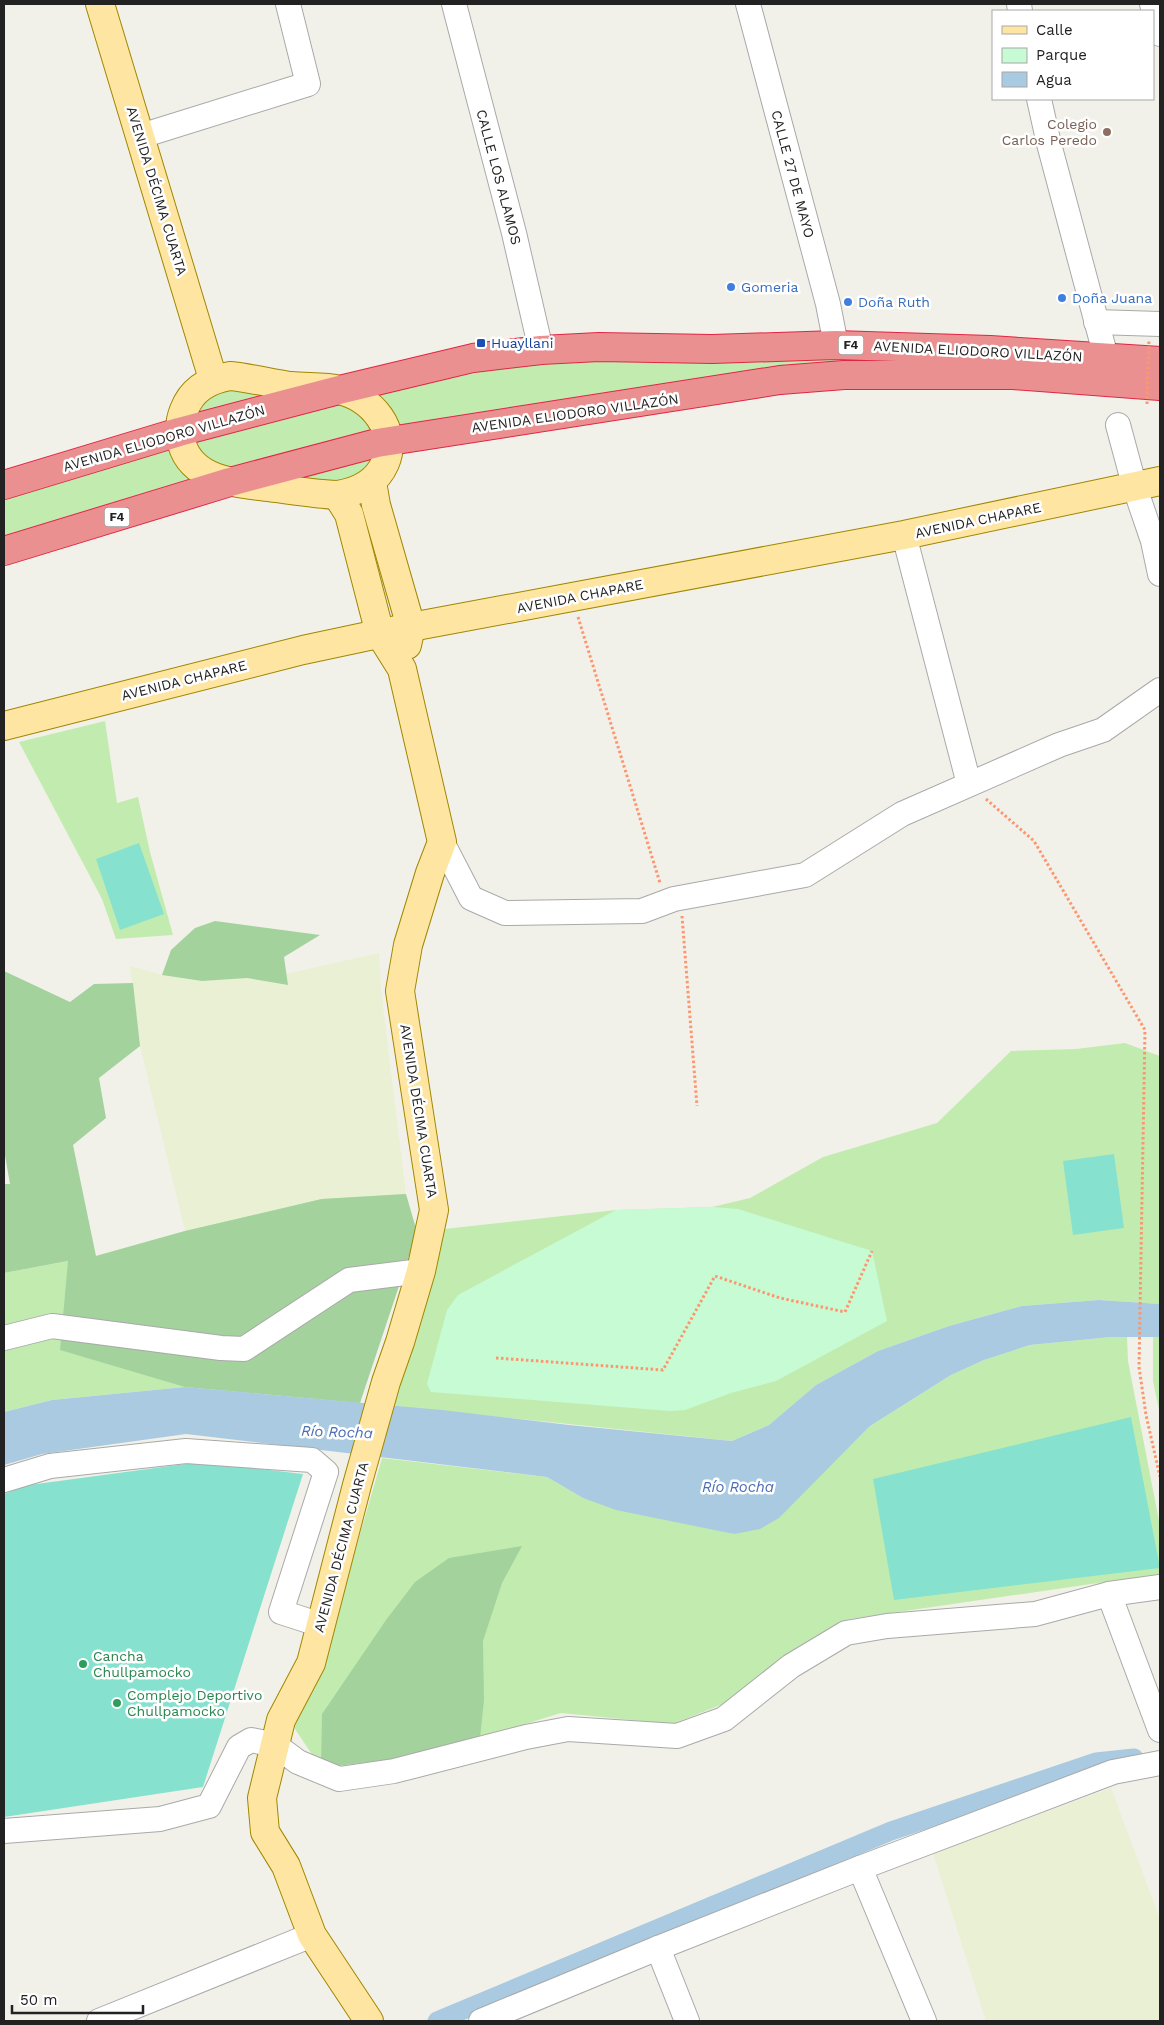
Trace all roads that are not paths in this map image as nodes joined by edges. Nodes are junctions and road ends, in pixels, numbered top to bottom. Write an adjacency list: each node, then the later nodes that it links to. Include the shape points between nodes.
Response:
1 (100, 4): 8 (main road, AVENIDA DÉCIMA CUARTA)
2 (288, 4): 8 (street, via 308,84)
3 (454, 4): 12 (street, CALLE LOS ALAMOS)
4 (748, 4): 11 (street, CALLE 27 DE MAYO)
5 (1154, 12): 6 (street)
6 (1160, 34)
7 (1039, 100): 9 (street)
8 (141, 136): 14 (main road, AVENIDA DÉCIMA CUARTA)
9 (1096, 322): 10 (street); 13 (street)
10 (1157, 341): 13 (highway, AVENIDA ELIODORO VILLAZÓN / F4)
11 (836, 345): 12 (highway, AVENIDA ELIODORO VILLAZÓN / F4); 13 (highway, AVENIDA ELIODORO VILLAZÓN / F4)
12 (541, 350): 15 (highway, AVENIDA ELIODORO VILLAZÓN / F4, via 473,358)
13 (1106, 357)
14 (213, 379): 15 (main road, via 230,376); 18 (main road, via 195,390 186,403)
15 (339, 390): 18 (highway, AVENIDA ELIODORO VILLAZÓN / F4); 19 (main road, via 376,411)
16 (1154, 395): 19 (highway, AVENIDA ELIODORO VILLAZÓN / F4, via 1013,375 844,375 780,380)
17 (1118, 425): 23 (street)
18 (179, 432): 20 (main road, via 190,459 199,469); 22 (highway, AVENIDA ELIODORO VILLAZÓN / F4)
19 (389, 440): 20 (highway, AVENIDA ELIODORO VILLAZÓN / F4); 21 (main road, via 386,461)
20 (230, 482): 24 (main road); 26 (highway, AVENIDA ELIODORO VILLAZÓN / F4)
21 (372, 482): 24 (main road, via 353,492); 28 (main road)
22 (4, 484)
23 (1147, 485): 25 (main road, AVENIDA CHAPARE); 27 (street, via 1152,541)
24 (337, 495): 29 (main road, via 349,514)
25 (904, 535): 28 (main road, AVENIDA CHAPARE); 33 (street)
26 (4, 551)
27 (1160, 574)
28 (411, 627): 29 (main road, AVENIDA CHAPARE); 30 (main road)
29 (380, 634): 30 (main road); 32 (main road, AVENIDA CHAPARE, via 303,650)
30 (402, 669): 34 (main road)
31 (1160, 690): 33 (street, via 1103,730 1059,745)
32 (4, 726)
33 (969, 784): 34 (street, via 902,814 805,874 674,899 642,911 505,913 471,898)
34 (442, 842): 35 (main road, AVENIDA DÉCIMA CUARTA, via 408,945 400,991 434,1210)
35 (421, 1271): 36 (street, via 349,1280 244,1348 221,1348 52,1326); 40 (main road, AVENIDA DÉCIMA CUARTA, via 386,1382)
36 (4, 1338)
37 (4, 1480): 40 (street, via 50,1466 186,1451 312,1460 326,1472 281,1612)
38 (1160, 1587): 39 (street)
39 (1110, 1594): 41 (street); 42 (street, via 1035,1614 887,1626 846,1633 791,1666 724,1719 677,1736 568,1729 526,1736 394,1770 339,1779 298,1762)
40 (321, 1625): 42 (main road, AVENIDA DÉCIMA CUARTA, via 311,1664 281,1720)
41 (1160, 1730)
42 (275, 1746): 44 (street, via 250,1740 238,1747 209,1806 160,1819); 46 (main road, AVENIDA DÉCIMA CUARTA, via 262,1798 265,1832 286,1866)
43 (1160, 1764): 45 (street, via 1113,1772)
44 (4, 1830)
45 (860, 1868): 47 (street); 52 (street)
46 (312, 1935): 48 (street); 49 (main road, AVENIDA DÉCIMA CUARTA)
47 (658, 1948): 50 (street); 51 (street)
48 (99, 2021)
49 (368, 2021)
50 (481, 2021)
51 (687, 2021)
52 (924, 2021)

